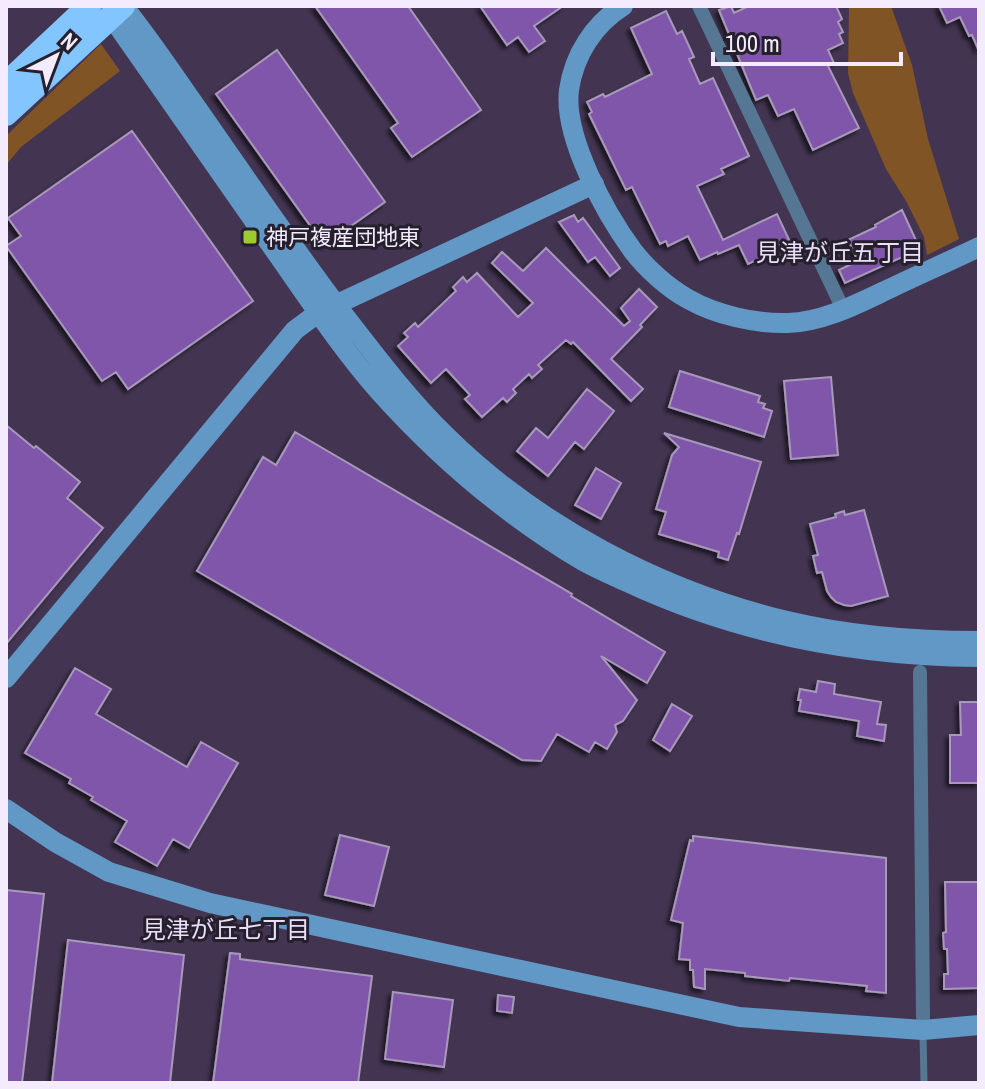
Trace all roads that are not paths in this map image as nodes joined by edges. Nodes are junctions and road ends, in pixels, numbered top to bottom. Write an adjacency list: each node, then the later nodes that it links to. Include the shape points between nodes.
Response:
1 (123, 6): 4 (highway); 9 (street)
2 (623, 6): 7 (street, via 589,37 569,91 570,120)
3 (699, 6): 10 (street)
4 (92, 14): 5 (highway); 6 (highway); 9 (street, via 118,26)
5 (6, 84)
6 (6, 114)
7 (594, 184): 9 (street); 10 (street, via 635,253 688,299 750,320 788,323)
8 (979, 247): 10 (street)
9 (327, 309): 11 (street, via 446,436 494,478 596,547 664,580 787,621 925,641); 12 (street, via 377,389 432,447 483,491 585,562 712,617 781,636 925,657); 14 (street, via 295,330)
10 (843, 309)
11 (979, 641)
12 (979, 657)
13 (920, 672): 16 (street)
14 (6, 678)
15 (6, 809): 16 (street, via 109,872 210,903 739,1017)
16 (923, 1023): 17 (street); 18 (lane)
17 (979, 1025)
18 (924, 1083)

